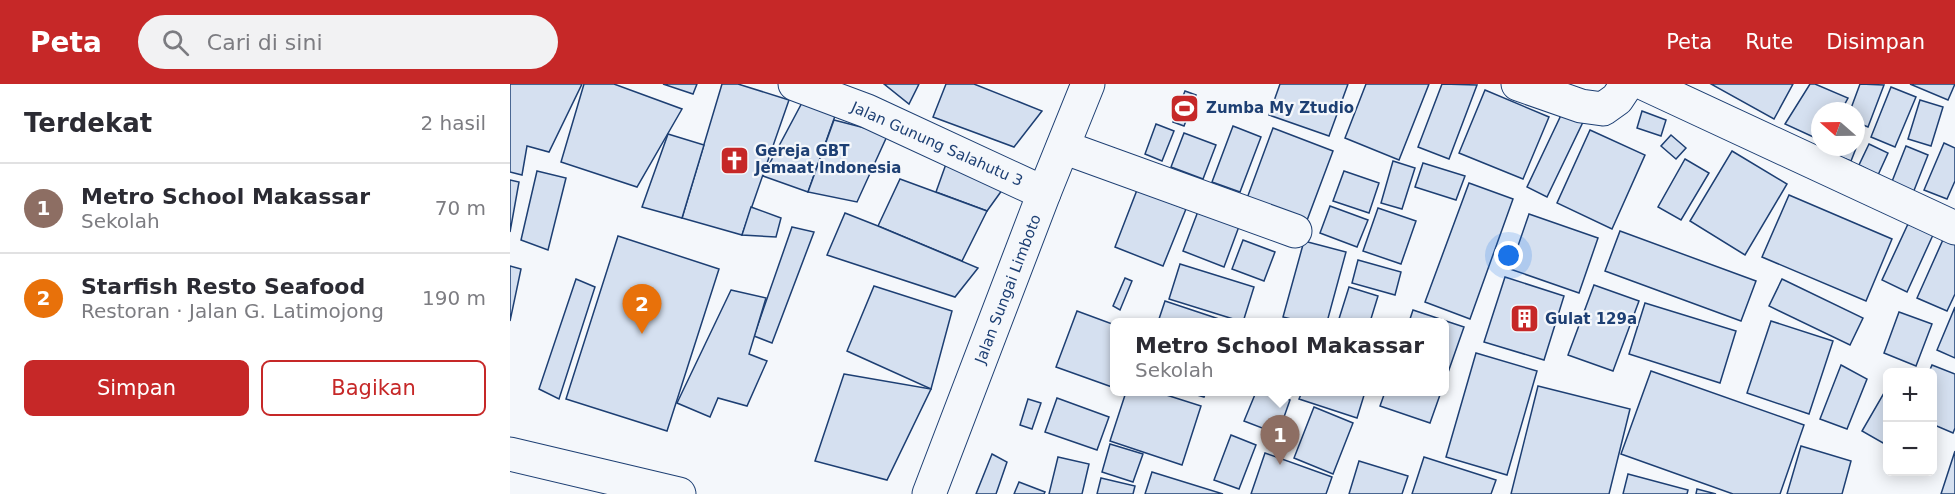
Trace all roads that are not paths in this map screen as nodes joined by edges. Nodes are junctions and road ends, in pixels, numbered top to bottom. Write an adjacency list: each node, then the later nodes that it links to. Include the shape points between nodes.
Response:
1 (795, 84): 7 (street, Jalan Gunung Salahutu 3, via 867,111)
2 (1088, 84): 6 (street, Jalan Sungai Limboto)
3 (1518, 84): 4 (street, via 1581,106 1603,109 1617,99)
4 (1627, 84)
5 (1645, 84): 8 (street)
6 (1063, 147): 7 (street, Jalan Sungai Limboto); 9 (street)
7 (1044, 193): 12 (street, Jalan Sungai Limboto)
8 (1955, 228)
9 (1295, 231)
10 (510, 454): 11 (street)
11 (679, 494)
12 (929, 494)

